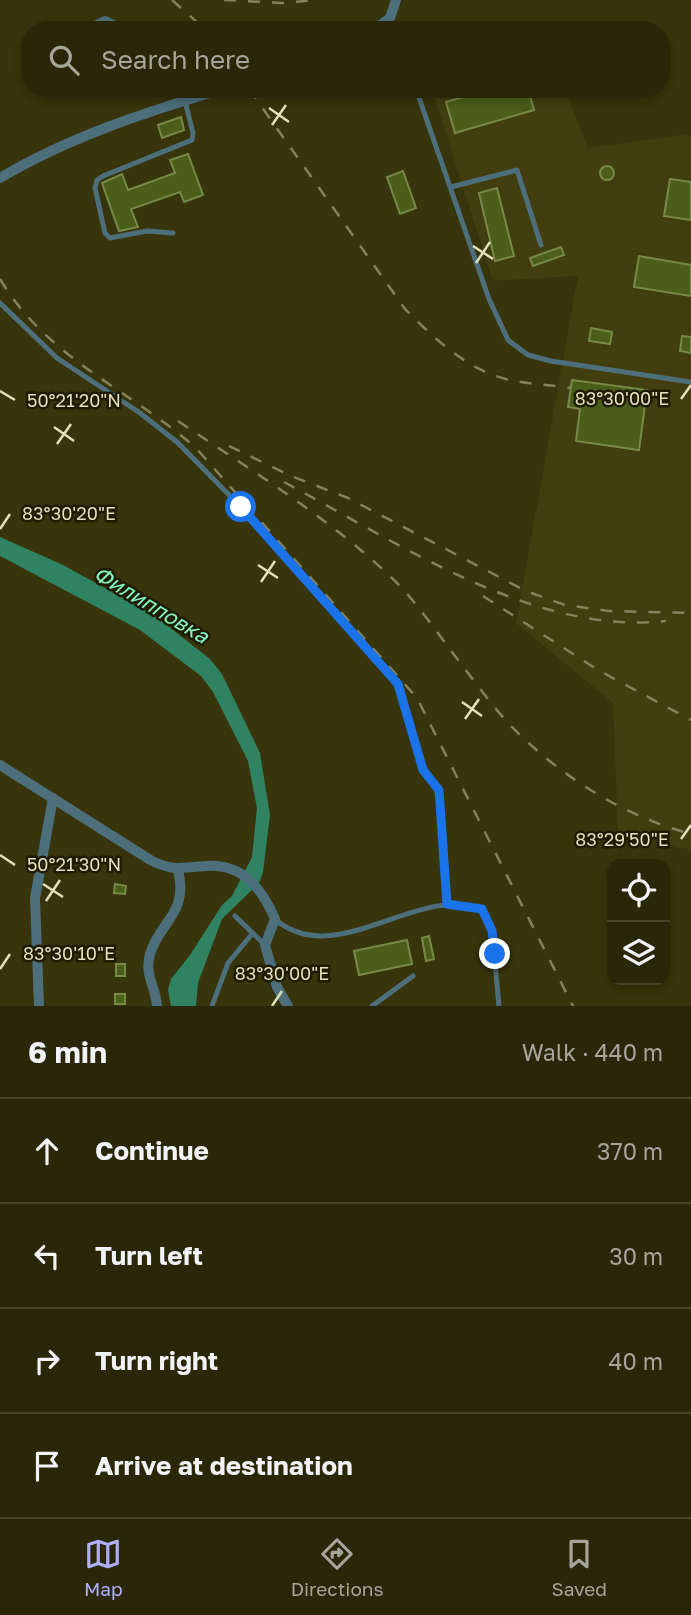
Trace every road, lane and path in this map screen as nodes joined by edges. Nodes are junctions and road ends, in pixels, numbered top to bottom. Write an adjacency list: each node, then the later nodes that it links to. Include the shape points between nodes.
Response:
1 (396, 0): 2 (street)
2 (390, 18): 3 (street); 4 (lane)
3 (386, 21)
4 (391, 21)
5 (184, 98): 8 (street, via 91,132)
6 (189, 98): 10 (lane, via 192,141 103,176 96,188 110,238 147,231)
7 (418, 98): 9 (lane)
8 (0, 178)
9 (451, 187): 11 (lane, via 517,170); 13 (lane, via 508,340 528,355 551,361)
10 (173, 233)
11 (541, 245)
12 (0, 303): 17 (lane, via 57,358 177,442 398,684 423,770 439,790)
13 (691, 382)
14 (0, 765): 15 (street)
15 (52, 798): 16 (street, via 152,861); 23 (street, via 35,898)
16 (178, 870): 19 (street, via 222,866 239,873 259,886); 24 (street, via 183,887 180,899 150,951 148,963 147,977)
17 (447, 904): 19 (lane, via 315,936 288,930); 28 (lane, via 472,905 488,917)
18 (235, 916): 20 (lane)
19 (275, 919): 21 (street)
20 (252, 934): 21 (lane); 25 (lane, via 228,963)
21 (265, 945): 26 (street, via 277,987)
22 (413, 976): 27 (lane)
23 (39, 1006)
24 (156, 1006)
25 (212, 1006)
26 (288, 1006)
27 (372, 1006)
28 (499, 1006)

